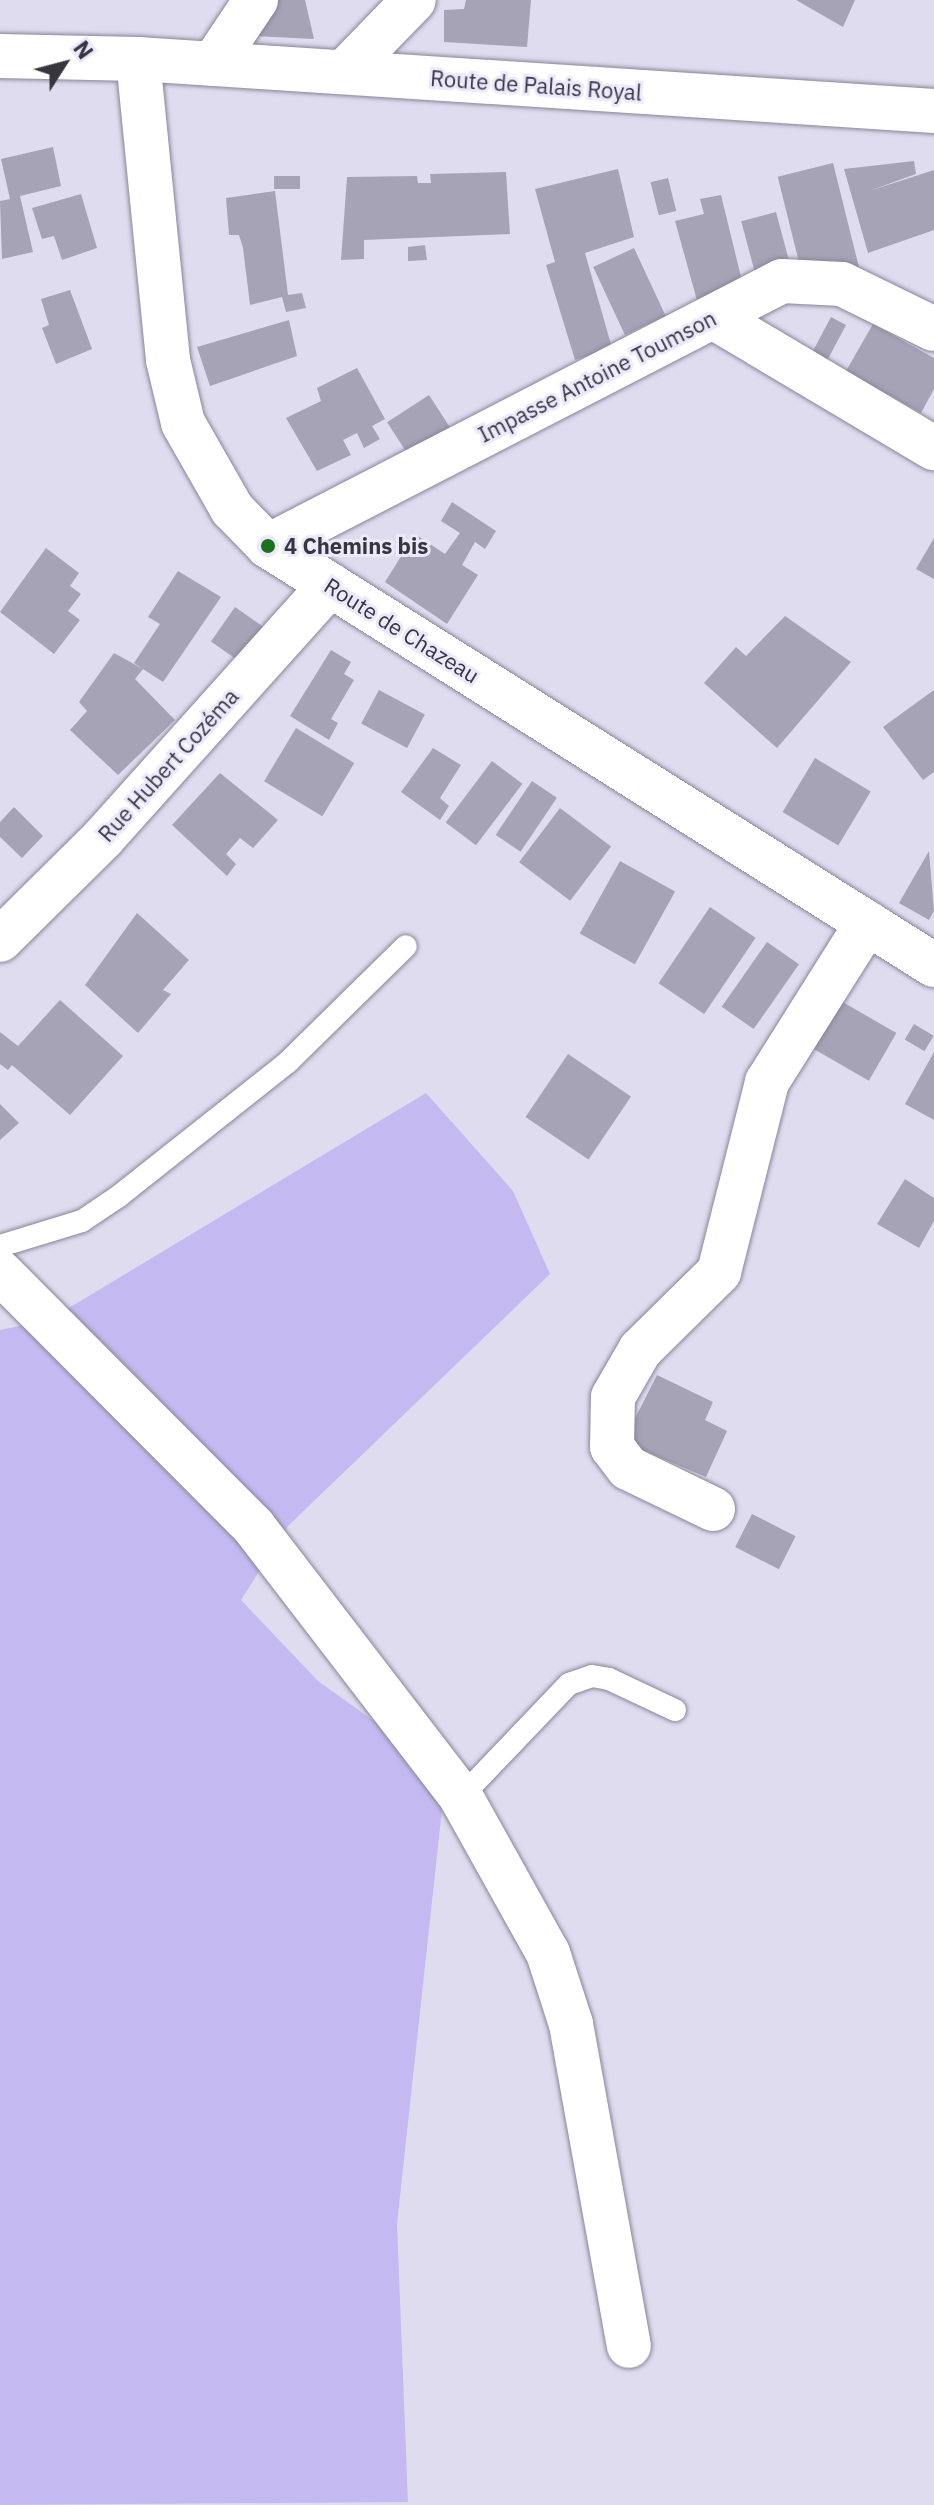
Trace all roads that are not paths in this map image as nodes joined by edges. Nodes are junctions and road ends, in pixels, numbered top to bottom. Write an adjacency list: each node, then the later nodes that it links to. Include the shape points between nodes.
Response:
1 (256, 0): 5 (street)
2 (414, 0): 6 (street)
3 (0, 56): 4 (street, Route de Palais Royal)
4 (138, 59): 5 (street, Route de Palais Royal); 11 (street, Route de Chazeau, via 168,360 183,423 217,488)
5 (213, 64): 6 (street, Route de Palais Royal)
6 (344, 72): 7 (street, Route de Palais Royal)
7 (934, 111)
8 (713, 317): 9 (street, Impasse Antoine Toumson, via 782,281 842,284); 10 (street); 11 (street, Impasse Antoine Toumson)
9 (934, 329)
10 (934, 448)
11 (268, 546): 12 (street, Route de Chazeau)
12 (330, 585): 13 (street, Route de Chazeau); 14 (street, Rue Hubert Cozéma, via 103,838)
13 (867, 923): 16 (street, Route de Chazeau); 19 (street, via 767,1082 719,1272 640,1350 613,1397 610,1437 628,1468)
14 (0, 940)
15 (406, 946): 17 (lane, via 288,1062 119,1196 82,1221)
16 (934, 965)
17 (0, 1246)
18 (0, 1272): 21 (street, via 254,1527)
19 (713, 1509)
20 (675, 1710): 21 (lane, via 609,1679 592,1676 569,1684)
21 (461, 1797): 22 (street, via 548,1953 571,2024)
22 (629, 2346)

